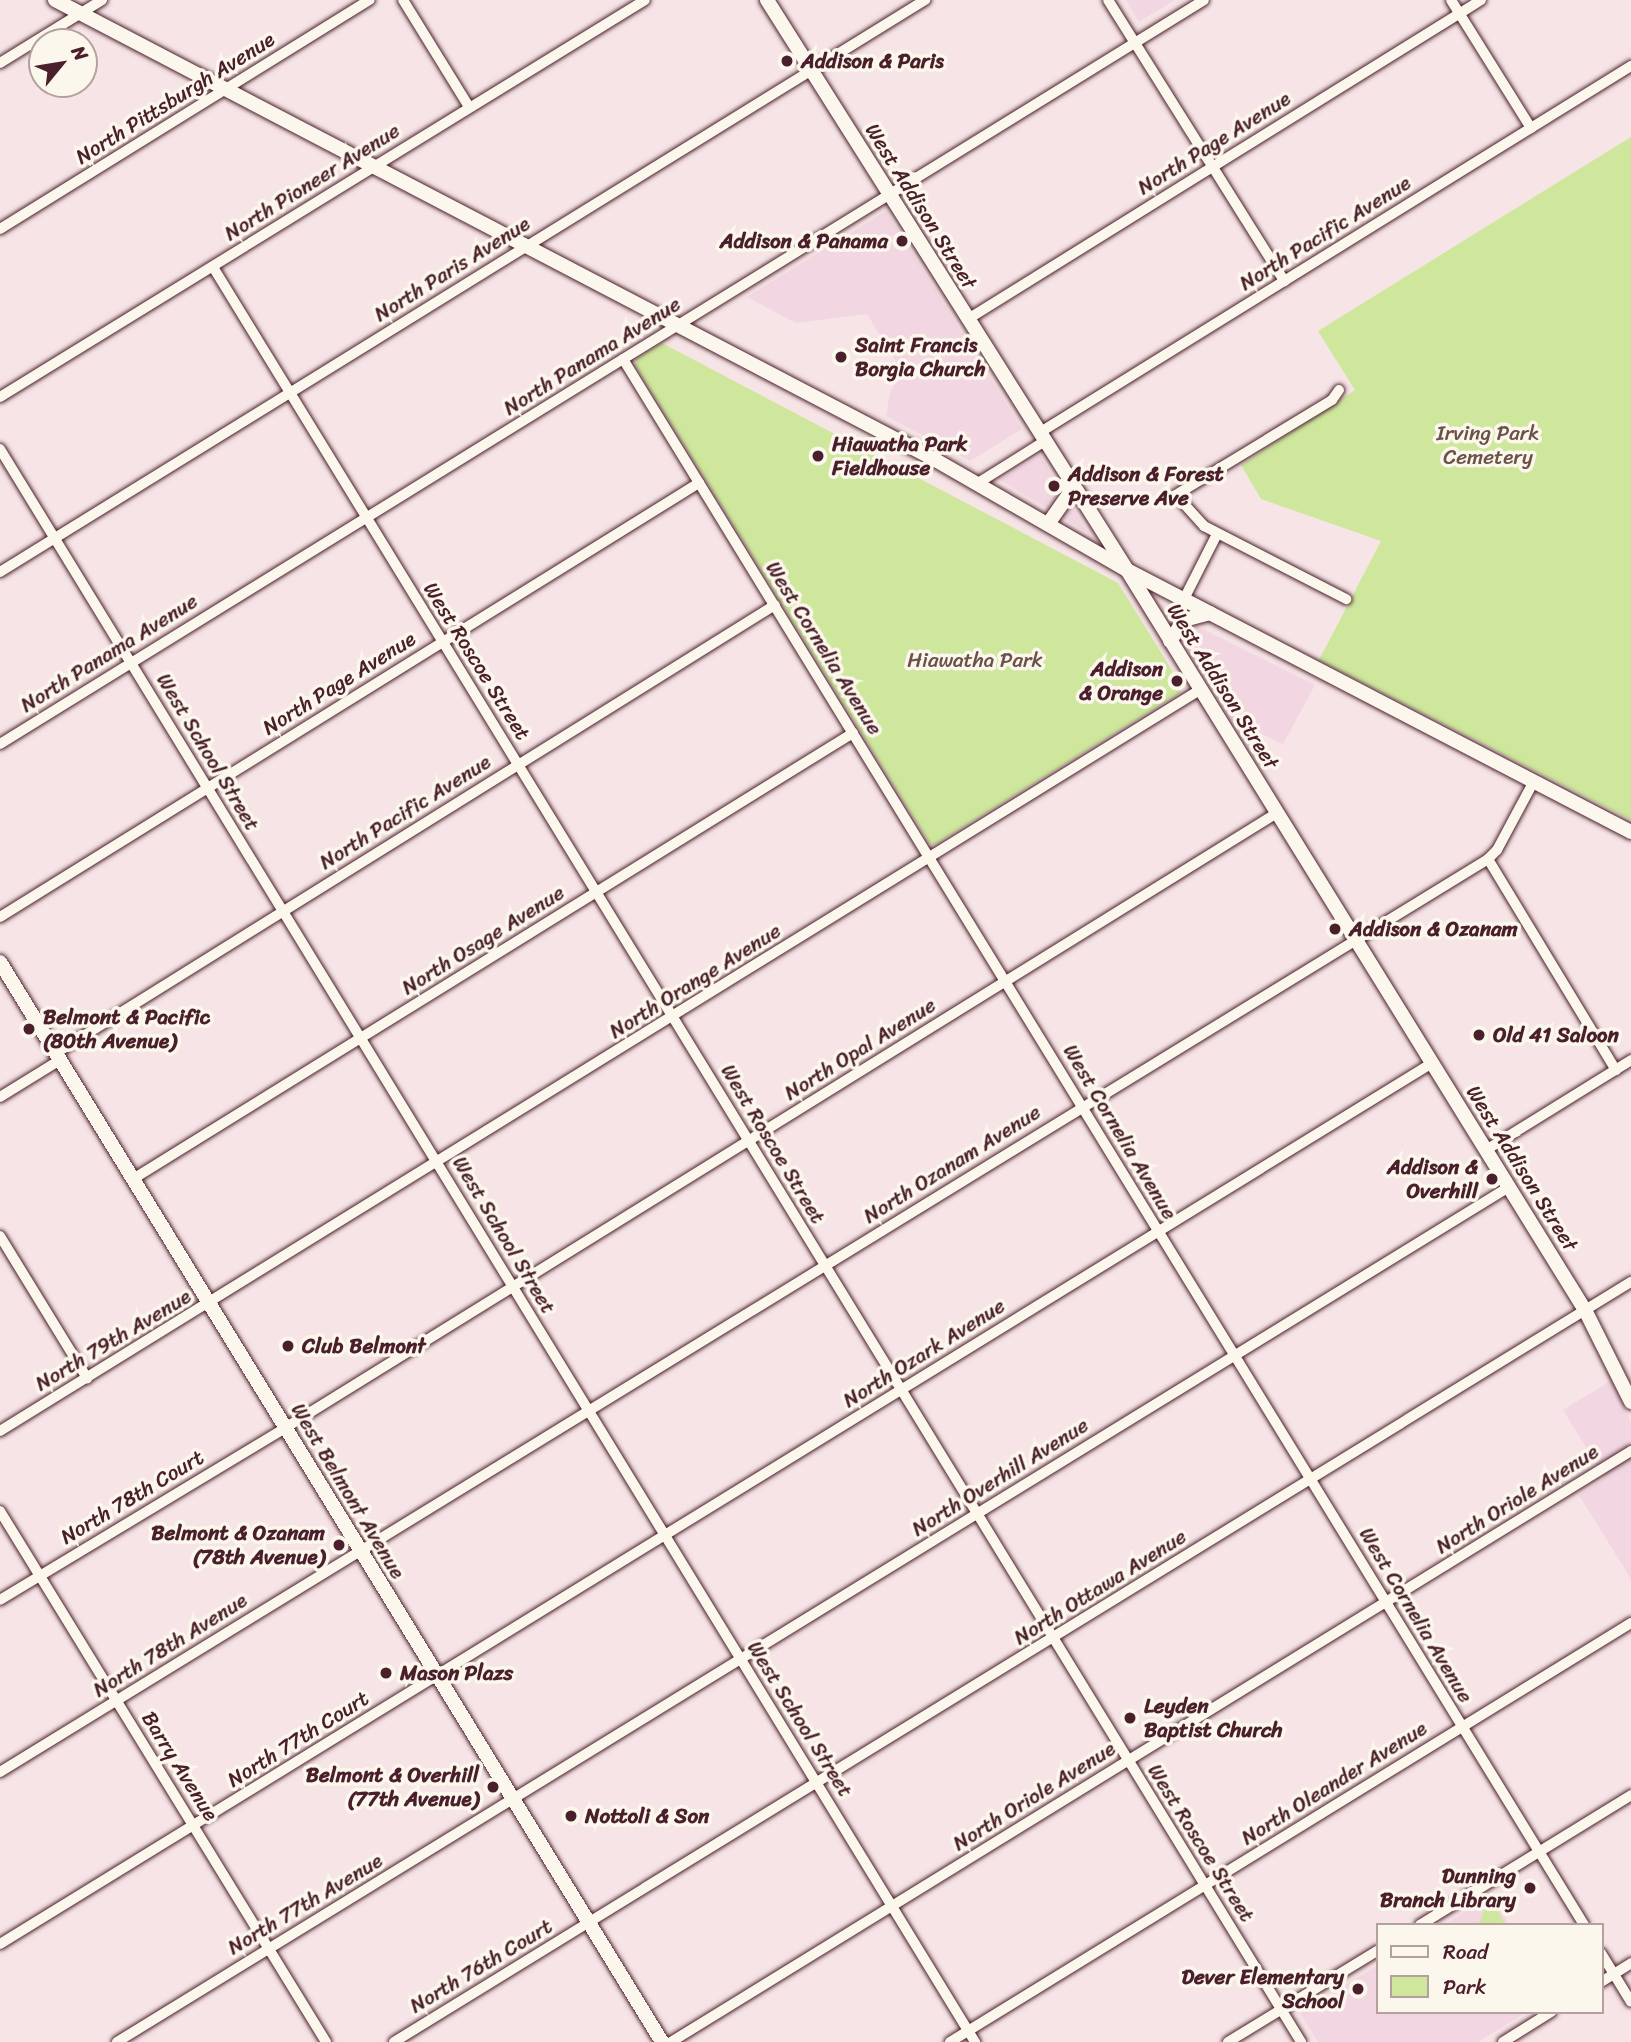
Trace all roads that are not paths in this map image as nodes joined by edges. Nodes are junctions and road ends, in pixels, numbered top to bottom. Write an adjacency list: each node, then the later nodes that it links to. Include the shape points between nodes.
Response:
1 (55, 0): 13 (main road)
2 (102, 0): 13 (street)
3 (370, 0): 18 (street, North Pittsburgh Avenue)
4 (403, 0): 19 (street)
5 (645, 0): 19 (street, North Pioneer Avenue)
6 (767, 0): 17 (main road, West Addison Street)
7 (925, 0): 17 (street, North Paris Avenue)
8 (1108, 0): 14 (street)
9 (1204, 0): 14 (street, North Panama Avenue)
10 (1451, 0): 12 (street)
11 (1481, 0): 12 (street, North Page Avenue)
12 (1459, 14): 20 (street); 21 (street, North Page Avenue)
13 (78, 15): 15 (street); 18 (main road)
14 (1135, 43): 21 (street); 23 (street, North Panama Avenue)
15 (0, 63)
16 (1631, 66): 20 (street, North Pacific Avenue)
17 (811, 70): 23 (main road, West Addison Street); 25 (street, North Paris Avenue)
18 (224, 90): 22 (main road); 24 (street, North Pittsburgh Avenue)
19 (469, 107): 22 (street, North Pioneer Avenue)
20 (1531, 128): 27 (street, North Pacific Avenue)
21 (1213, 166): 27 (street); 28 (street, North Page Avenue)
22 (371, 167): 25 (main road); 26 (street, North Pioneer Avenue)
23 (889, 194): 28 (main road, West Addison Street); 29 (street, North Panama Avenue)
24 (0, 229)
25 (525, 247): 29 (main road); 32 (street, North Paris Avenue)
26 (213, 267): 32 (street, West Roscoe Street); 33 (street, North Pioneer Avenue)
27 (1284, 281): 34 (street, North Pacific Avenue)
28 (968, 318): 34 (main road, West Addison Street)
29 (677, 326): 30 (street, North Panama Avenue); 38 (main road)
30 (624, 359): 37 (street, West Cornelia Avenue); 39 (street, North Panama Avenue)
31 (1339, 390): 41 (street, via 1332,400 1176,495)
32 (290, 393): 39 (street, West Roscoe Street); 42 (street, North Paris Avenue)
33 (0, 397)
34 (1042, 437): 36 (main road, West Addison Street); 38 (street, North Pacific Avenue)
35 (0, 449): 42 (street, West School Street)
36 (1068, 478): 40 (main road, via 1069,494); 43 (main road, West Addison Street)
37 (699, 482): 47 (street, West Cornelia Avenue); 50 (street, North Page Avenue)
38 (978, 483): 40 (main road)
39 (366, 517): 50 (street, West Roscoe Street); 51 (street, North Panama Avenue)
40 (1048, 523): 43 (main road)
41 (1217, 534): 45 (street); 46 (street)
42 (54, 538): 44 (street, North Paris Avenue); 51 (street, West School Street)
43 (1127, 570): 45 (main road); 49 (main road, West Addison Street)
44 (0, 572)
45 (1184, 599): 48 (main road)
46 (1346, 599)
47 (775, 605): 53 (street, West Cornelia Avenue); 55 (street, North Pacific Avenue)
48 (1210, 613): 49 (main road, via 1184,621); 56 (main road)
49 (1170, 641): 52 (main road, West Addison Street)
50 (443, 642): 55 (street, West Roscoe Street); 57 (street, North Page Avenue)
51 (131, 663): 54 (street, North Panama Avenue); 57 (street, West School Street)
52 (1200, 690): 58 (main road, West Addison Street); 60 (street, North Orange Avenue)
53 (853, 733): 60 (street, West Cornelia Avenue); 62 (street, North Osage Avenue)
54 (0, 744)
55 (518, 765): 62 (street, West Roscoe Street); 63 (street, North Pacific Avenue)
56 (1534, 782): 59 (main road); 61 (street, North Ozanam Avenue)
57 (208, 788): 63 (street, West School Street); 64 (street, North Page Avenue)
58 (1277, 813): 65 (main road, West Addison Street); 67 (street, North Opal Avenue)
59 (1631, 832)
60 (929, 858): 67 (street, West Cornelia Avenue); 68 (street, North Orange Avenue)
61 (1488, 859): 65 (street, North Ozanam Avenue); 73 (street)
62 (596, 892): 68 (street, West Roscoe Street); 69 (street, North Osage Avenue)
63 (283, 911): 69 (street, West School Street); 70 (street, North Pacific Avenue)
64 (0, 917)
65 (1354, 938): 72 (main road, West Addison Street); 75 (street, North Ozanam Avenue)
66 (0, 962): 70 (main road, West Belmont Avenue)
67 (1005, 982): 75 (street, West Cornelia Avenue); 76 (street, North Opal Avenue)
68 (673, 1017): 76 (street, West Roscoe Street); 78 (street, North Orange Avenue)
69 (361, 1039): 78 (street, West School Street); 79 (street, North Osage Avenue)
70 (58, 1057): 74 (street, North Pacific Avenue); 79 (main road, West Belmont Avenue)
71 (1631, 1060): 73 (street)
72 (1432, 1063): 77 (main road, West Addison Street); 81 (street, North Ozark Avenue)
73 (1616, 1070): 77 (street)
74 (0, 1097)
75 (1082, 1107): 81 (street, West Cornelia Avenue); 83 (street, North Ozanam Avenue)
76 (748, 1141): 83 (street, West Roscoe Street); 85 (street, North Opal Avenue)
77 (1486, 1150): 80 (main road, West Addison Street)
78 (437, 1163): 85 (street, West School Street); 86 (street, North Orange Avenue)
79 (133, 1180): 86 (main road, West Belmont Avenue)
80 (1509, 1187): 87 (main road, West Addison Street); 88 (street, North Overhill Avenue)
81 (1158, 1231): 88 (street, West Cornelia Avenue); 90 (street, North Ozark Avenue)
82 (0, 1236): 89 (street)
83 (825, 1265): 90 (street, West Roscoe Street); 92 (street, North Ozanam Avenue)
84 (1631, 1282): 87 (street, North Ottawa Avenue)
85 (513, 1287): 92 (street, West School Street); 93 (street, North Opal Avenue)
86 (209, 1304): 89 (street, North 79th Avenue); 93 (main road, West Belmont Avenue)
87 (1586, 1310): 91 (main road, West Addison Street); 96 (street, North Ottawa Avenue)
88 (1235, 1356): 96 (street, West Cornelia Avenue); 98 (street, North Overhill Avenue)
89 (87, 1378): 94 (street, North 79th Avenue)
90 (901, 1390): 98 (street, West Roscoe Street); 99 (street, North Ozark Avenue)
91 (1631, 1402)
92 (589, 1411): 99 (street, West School Street); 100 (street, North Ozanam Avenue)
93 (285, 1428): 100 (main road, West Belmont Avenue); 101 (street, North 78th Court)
94 (0, 1431)
95 (1631, 1451): 103 (street, North Oriole Avenue)
96 (1311, 1480): 103 (street, West Cornelia Avenue); 105 (street, North Ottawa Avenue)
97 (0, 1511): 101 (street, Barry Avenue)
98 (977, 1514): 105 (street, West Roscoe Street); 106 (street, North Overhill Avenue)
99 (665, 1535): 106 (street, West School Street); 107 (street, North Ozark Avenue)
100 (360, 1551): 107 (main road, West Belmont Avenue); 108 (street, North 78th Avenue)
101 (40, 1576): 102 (street, North 78th Court); 108 (street, Barry Avenue)
102 (0, 1600)
103 (1386, 1602): 109 (street, West Cornelia Avenue); 110 (street, North Oriole Avenue)
104 (1631, 1623): 109 (street, North Oleander Avenue)
105 (1053, 1638): 110 (street, West Roscoe Street); 112 (street, North Ottawa Avenue)
106 (741, 1659): 112 (street, West School Street); 114 (street, North Overhill Avenue)
107 (436, 1675): 114 (main road, West Belmont Avenue); 115 (street, North 77th Court)
108 (117, 1700): 111 (street, North 78th Avenue); 115 (street, Barry Avenue)
109 (1462, 1727): 116 (street, West Cornelia Avenue); 117 (street, North Oleander Avenue)
110 (1128, 1761): 117 (street, West Roscoe Street); 118 (street, North Oriole Avenue)
111 (0, 1772)
112 (817, 1783): 118 (street, West School Street); 119 (street, North Ottawa Avenue)
113 (1631, 1795): 116 (street)
114 (513, 1800): 119 (main road, West Belmont Avenue); 123 (street, North 77th Avenue)
115 (194, 1826): 122 (street, North 77th Court); 123 (street, Barry Avenue)
116 (1539, 1852): 120 (street); 121 (street, West Cornelia Avenue)
117 (1205, 1885): 130 (street, West Roscoe Street); 132 (street, North Oleander Avenue)
118 (892, 1906): 132 (street, West School Street); 137 (street, North Oriole Avenue)
119 (589, 1923): 135 (street, North 76th Court); 136 (main road, West Belmont Avenue)
120 (1423, 1923)
121 (1583, 1923)
122 (0, 1944)
123 (269, 1949): 133 (street, North 77th Avenue); 134 (street, Barry Avenue)
124 (1376, 1952): 130 (street)
125 (1603, 1956): 127 (street)
126 (1631, 1963): 127 (street)
127 (1614, 1974): 128 (street); 129 (street)
128 (1603, 1981)
129 (1631, 2002)
130 (1281, 2010): 140 (street); 141 (street, West Roscoe Street)
131 (1548, 2014): 142 (street)
132 (969, 2031): 138 (street, North Oleander Avenue); 139 (street, West School Street)
133 (117, 2042)
134 (326, 2042)
135 (394, 2042)
136 (662, 2042)
137 (671, 2042)
138 (950, 2042)
139 (975, 2042)
140 (1228, 2042)
141 (1301, 2042)
142 (1503, 2042)

